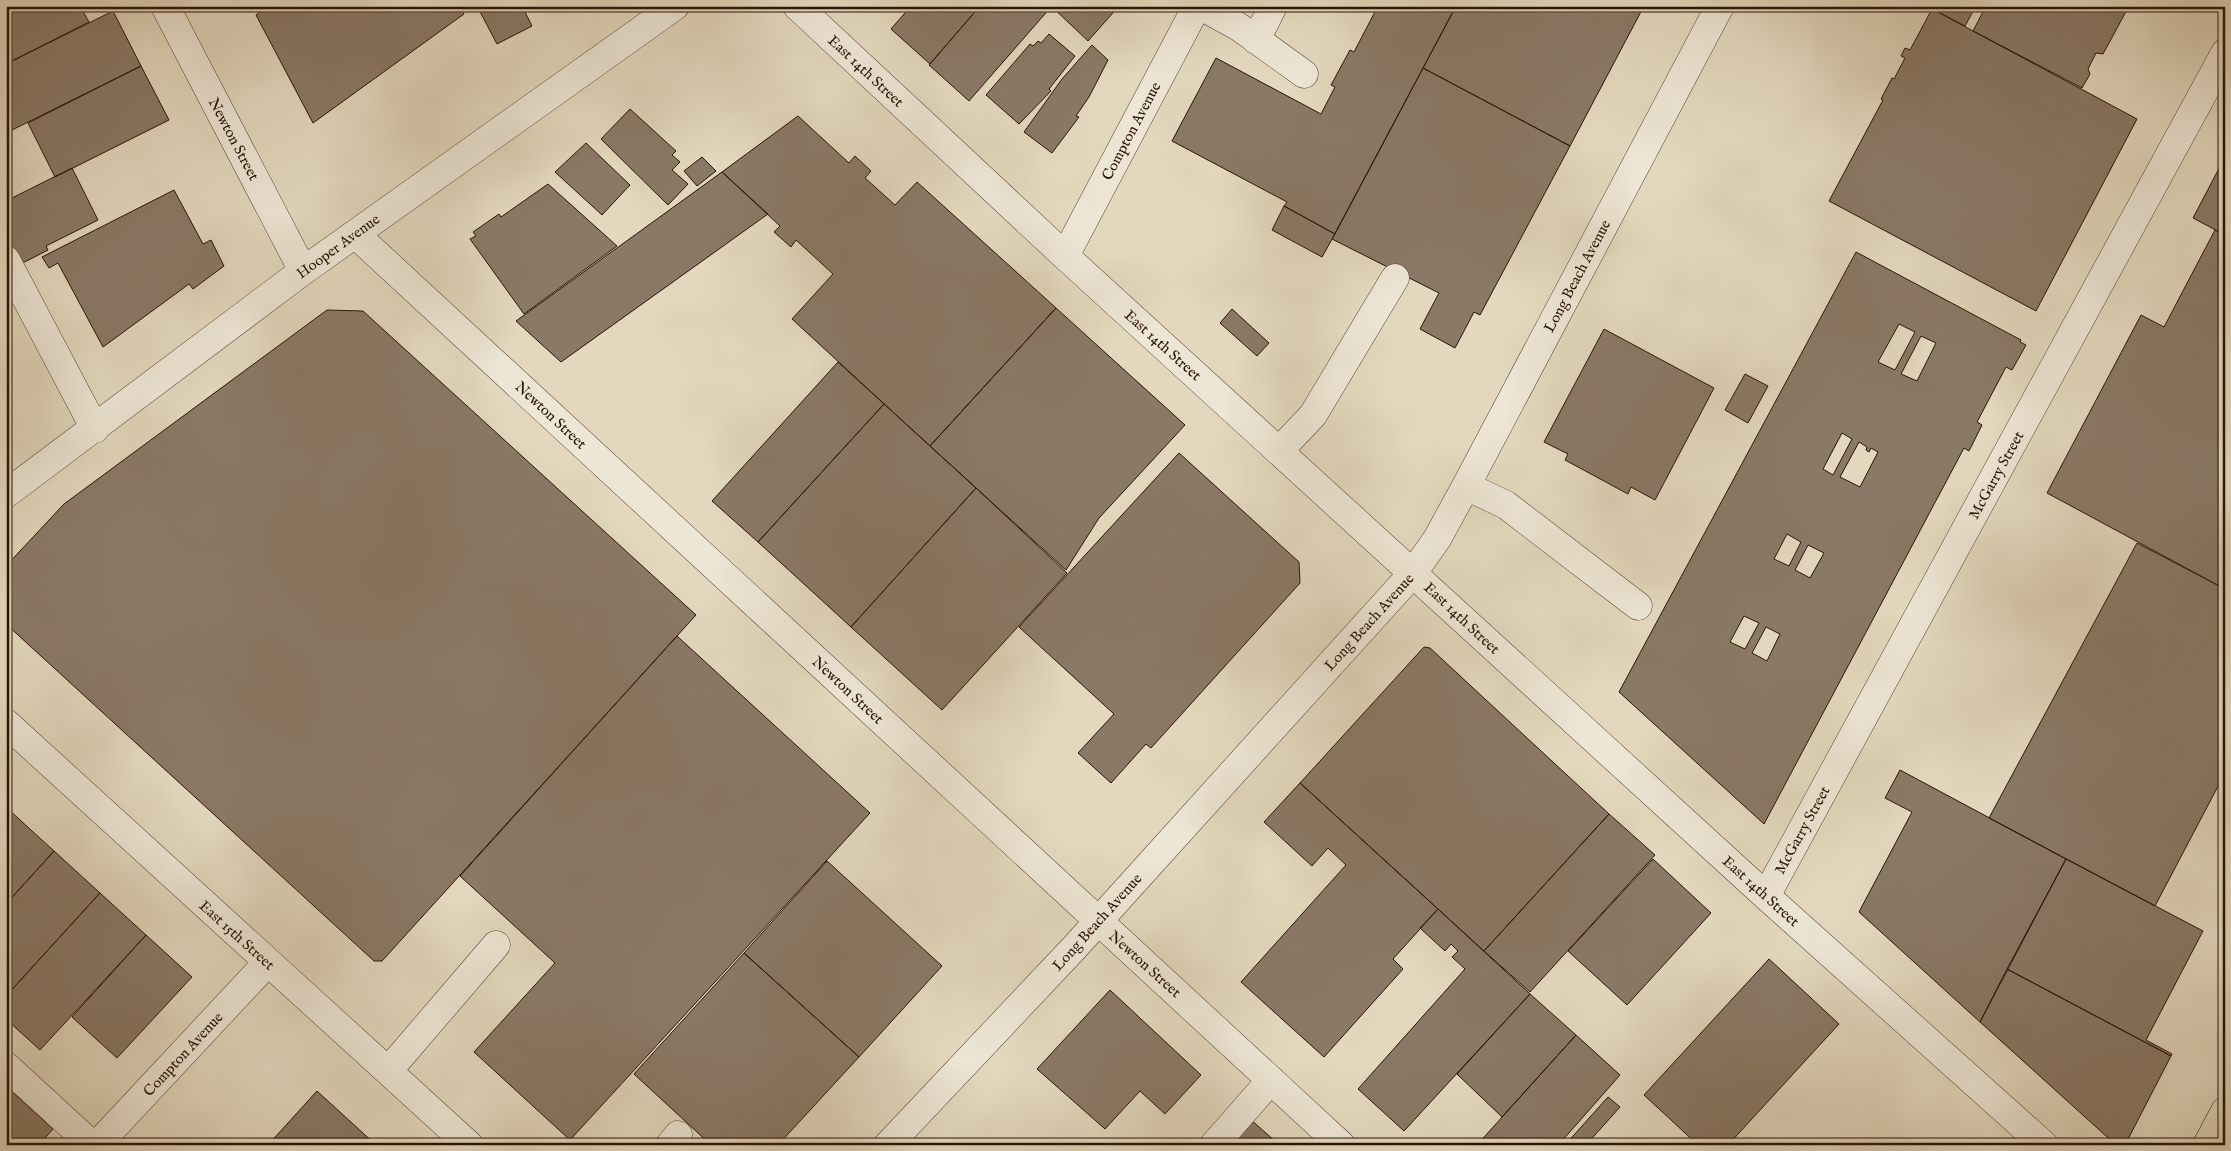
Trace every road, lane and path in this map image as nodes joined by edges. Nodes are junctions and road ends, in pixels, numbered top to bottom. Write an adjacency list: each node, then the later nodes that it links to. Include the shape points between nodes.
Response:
1 (165, 6): 13 (street, Newton Street)
2 (675, 6): 10 (street, Hooper Avenue)
3 (797, 6): 11 (street, East 14th Street)
4 (1199, 6): 7 (street); 11 (street, Compton Avenue)
5 (1273, 6): 7 (street)
6 (1720, 6): 17 (street, Long Beach Avenue)
7 (1256, 40): 9 (street)
8 (2225, 53): 22 (street, McGarry Street)
9 (1304, 74)
10 (355, 234): 13 (street, Hooper Avenue); 23 (street, Newton Street)
11 (1065, 256): 16 (street, East 14th Street)
12 (6, 260): 15 (street)
13 (303, 271): 15 (street, Hooper Avenue)
14 (1395, 278): 16 (street, via 1313,415)
15 (95, 429): 18 (street, Hooper Avenue)
16 (1279, 451): 19 (street, East 14th Street)
17 (1466, 486): 19 (street, Long Beach Avenue, via 1437,539); 20 (street, via 1506,505)
18 (6, 494)
19 (1413, 573): 22 (street, East 14th Street); 23 (street, Long Beach Avenue)
20 (1638, 606)
21 (6, 723): 25 (street, East 15th Street)
22 (1766, 896): 36 (street, East 14th Street)
23 (1098, 922): 28 (street, Newton Street); 33 (street, Long Beach Avenue)
24 (496, 945): 27 (street)
25 (268, 962): 27 (street, East 15th Street); 31 (street, Compton Avenue)
26 (6, 1066): 30 (street)
27 (388, 1071): 32 (street, East 15th Street)
28 (1271, 1080): 34 (street); 35 (street, Newton Street)
29 (2225, 1111): 37 (main road)
30 (92, 1145)
31 (97, 1145)
32 (469, 1145)
33 (888, 1145)
34 (1214, 1145)
35 (1341, 1145)
36 (2044, 1145)
37 (2207, 1145)

